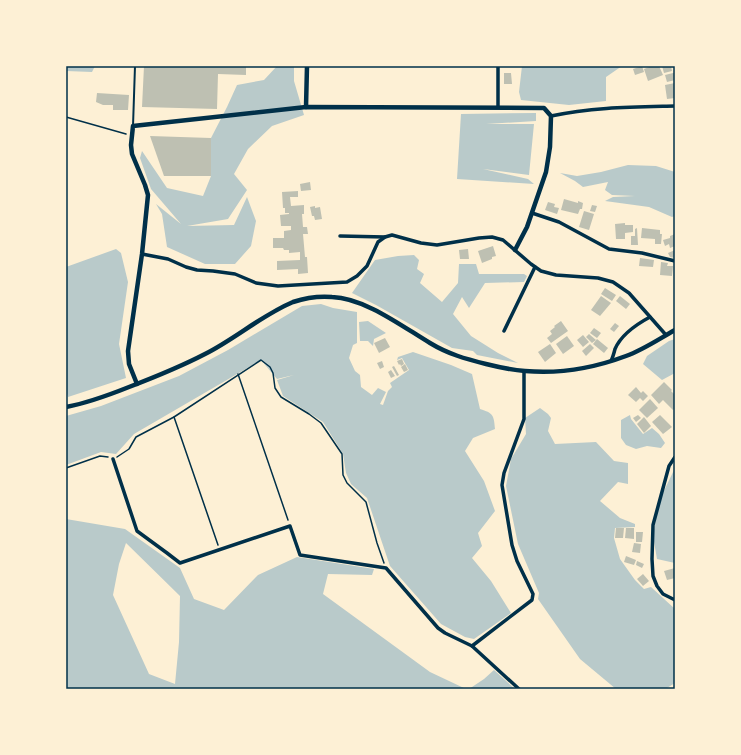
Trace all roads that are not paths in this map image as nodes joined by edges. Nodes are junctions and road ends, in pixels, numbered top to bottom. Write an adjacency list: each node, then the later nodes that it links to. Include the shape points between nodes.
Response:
1 (135, 66): 8 (lane)
2 (307, 66): 5 (street)
3 (498, 66): 6 (street)
4 (675, 106): 7 (street, via 610,107)
5 (306, 107): 6 (street); 8 (street)
6 (498, 107): 7 (street, via 544,108)
7 (551, 116): 9 (street, via 546,172)
8 (132, 126): 13 (street, via 132,154 148,196)
9 (532, 213): 12 (street); 14 (street, via 559,222 608,249 642,253)
10 (340, 236): 11 (street)
11 (386, 237): 12 (street, via 392,235 437,245 492,237 503,240); 13 (street, via 378,242 367,266 347,282 278,286 256,282 235,274 197,270 168,258)
12 (515, 250): 15 (street)
13 (142, 254): 22 (street, via 128,351)
14 (675, 261)
15 (535, 267): 16 (street, via 556,275 598,278 613,282 629,293); 18 (street)
16 (650, 317): 19 (street); 20 (street, via 638,323 625,335 616,347)
17 (675, 330): 19 (street)
18 (504, 331)
19 (666, 335): 20 (street, via 644,348)
20 (611, 361): 21 (street, via 581,369)
21 (524, 371): 22 (street, via 473,361 447,352 379,312 334,296 295,302 206,354); 27 (street, via 524,419 502,485 516,561 533,594 532,600)
22 (137, 384): 23 (street)
23 (66, 407)
24 (675, 457): 26 (street, via 669,466 653,525 652,559 653,576 657,586 663,594)
25 (113, 459): 27 (street, via 137,531 180,563 290,526 300,555 386,568 438,628)
26 (675, 600)
27 (472, 646): 28 (street)
28 (519, 689)

